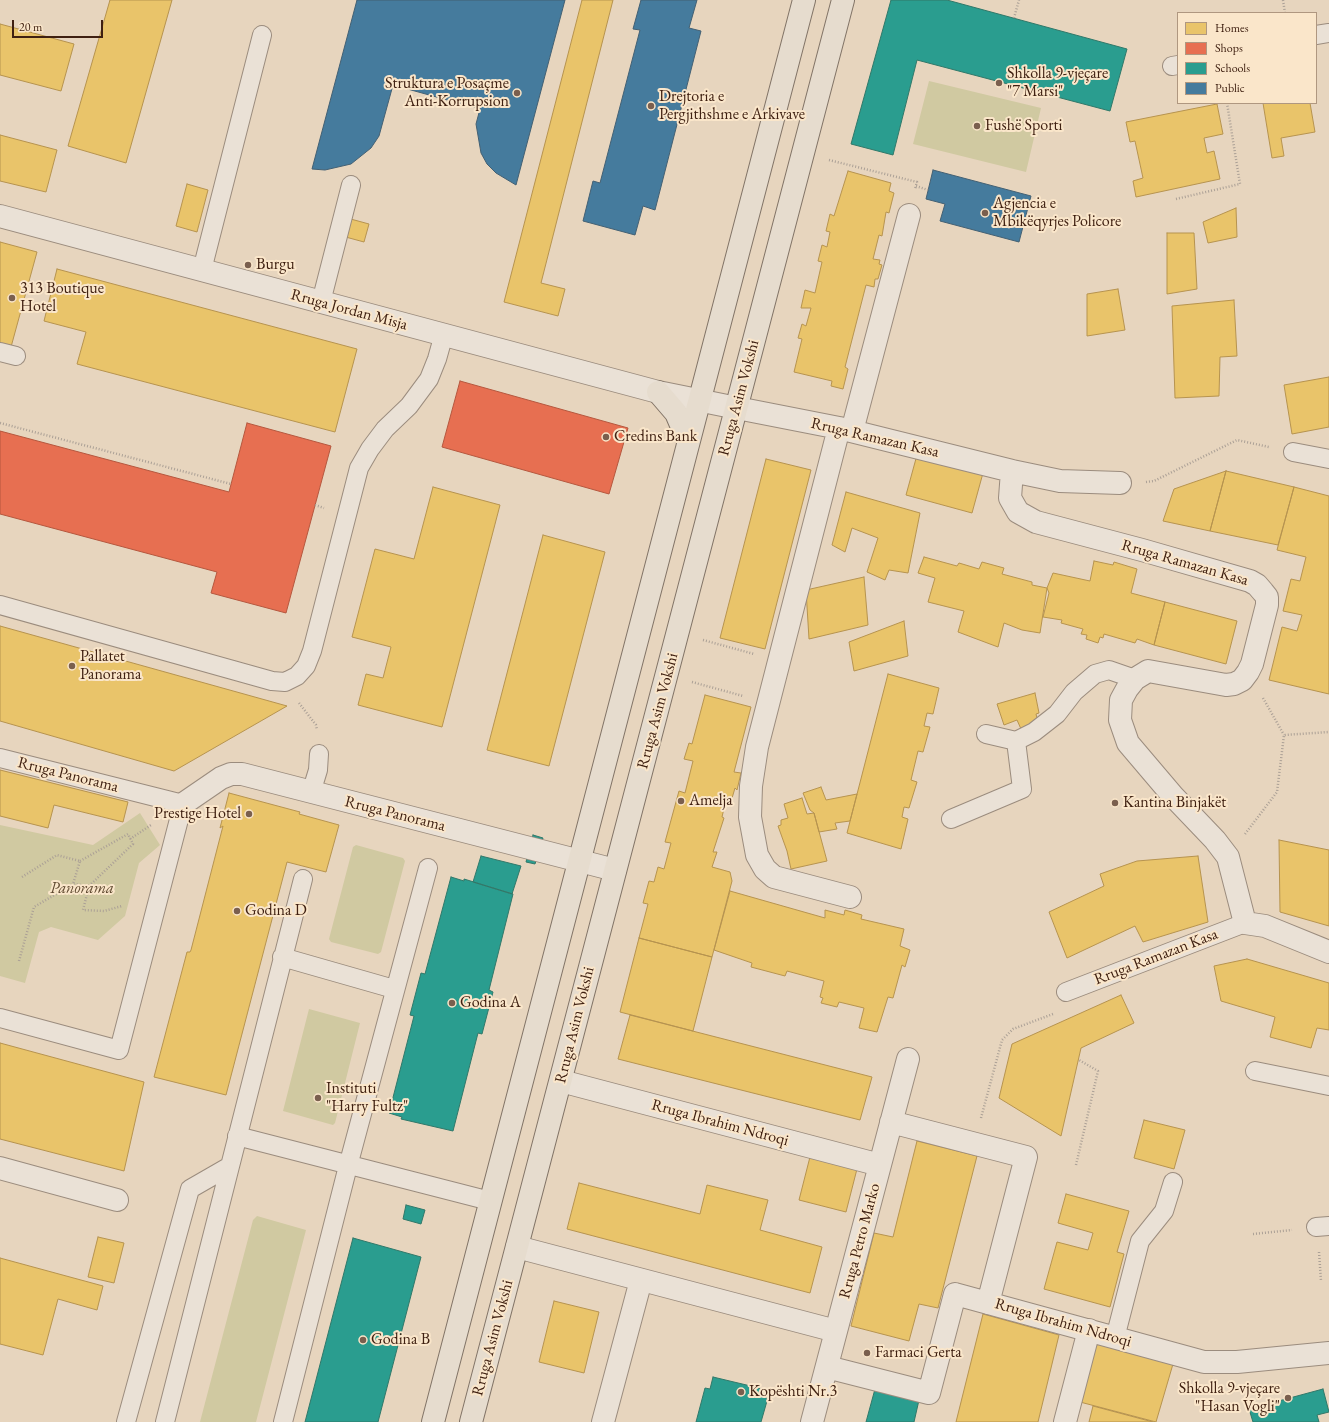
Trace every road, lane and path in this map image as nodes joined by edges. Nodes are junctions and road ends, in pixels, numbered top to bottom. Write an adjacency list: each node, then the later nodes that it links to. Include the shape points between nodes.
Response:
1 (804, 0): 22 (main road)
2 (843, 0): 23 (main road, Rruga Asim Vokshi)
3 (1019, 0): 6 (path)
4 (1283, 0): 5 (path)
5 (1285, 12)
6 (1014, 18)
7 (1329, 33): 9 (lane)
8 (262, 35): 18 (lane)
9 (1317, 35)
10 (1227, 104): 15 (path, via 1240,184)
11 (825, 159): 13 (path, via 917,182)
12 (351, 186): 19 (lane)
13 (916, 186): 14 (path); 16 (path)
14 (928, 190)
15 (1176, 199)
16 (909, 215): 25 (street)
17 (0, 216): 18 (street, Rruga Jordan Misja)
18 (202, 270): 19 (street, Rruga Jordan Misja)
19 (321, 302): 20 (street, Rruga Jordan Misja)
20 (444, 334): 21 (street, Rruga Jordan Misja); 32 (lane, via 429,379 409,406 385,429 359,468 312,651 306,666 297,676 285,682 272,681)
21 (658, 392): 22 (street, Rruga Jordan Misja); 26 (main road, via 676,413)
22 (699, 401): 23 (street, Rruga Ramazan Kasa); 26 (main road)
23 (737, 408): 25 (street, Rruga Ramazan Kasa); 53 (main road, Rruga Asim Vokshi)
24 (0, 423): 31 (path)
25 (845, 429): 29 (street, Rruga Ramazan Kasa); 34 (street)
26 (688, 441): 51 (main road)
27 (1293, 452): 28 (lane); 30 (path, via 1237,440 1154,482)
28 (1329, 459)
29 (1012, 471): 30 (street, Rruga Ramazan Kasa, via 1060,481); 36 (street, Rruga Ramazan Kasa, via 1010,498 1018,512 1036,522 1142,550 1258,585 1266,597 1267,605 1252,664)
30 (1120, 483)
31 (231, 484)
32 (0, 605)
33 (699, 638): 34 (path)
34 (779, 661): 39 (street)
35 (1135, 679): 36 (street, via 1148,671 1226,685); 43 (lane, via 1108,670 1095,674 1074,692 1057,714 1034,732); 49 (street, via 1121,700 1120,720 1128,743 1173,796 1216,840)
36 (1242, 680): 42 (path, via 1260,692)
37 (687, 681): 39 (path)
38 (292, 701): 44 (path, via 299,703 316,725)
39 (768, 704): 58 (street, via 757,747 752,786 750,817 757,855 765,869 774,877)
40 (1329, 732): 42 (path)
41 (986, 734): 43 (lane)
42 (1284, 735): 49 (path, via 1277,792)
43 (1016, 741): 48 (lane, via 1022,789)
44 (319, 754): 46 (lane, via 318,770)
45 (0, 758): 47 (lane, Rruga Panorama)
46 (311, 793): 47 (street, Rruga Panorama, via 242,774 231,774); 51 (street, Rruga Panorama)
47 (183, 804): 67 (lane, via 119,1050)
48 (951, 819)
49 (1228, 857): 60 (street)
50 (80, 861): 54 (path, via 58,855); 56 (path); 57 (path, via 128,834 133,844)
51 (578, 861): 53 (street, Rruga Panorama); 83 (main road)
52 (428, 868): 64 (lane)
53 (615, 870): 71 (main road, Rruga Asim Vokshi)
54 (22, 877)
55 (303, 879): 62 (lane)
56 (73, 884): 57 (path); 63 (path, via 34,907)
57 (89, 886): 59 (path, via 83,910 104,911)
58 (850, 898)
59 (122, 906)
60 (1245, 923): 61 (street, Rruga Ramazan Kasa, via 1265,926); 65 (lane, Rruga Ramazan Kasa)
61 (1329, 952)
62 (282, 957): 64 (lane); 74 (lane)
63 (19, 962)
64 (394, 989): 79 (lane)
65 (1066, 992)
66 (1055, 1013): 75 (path, via 1013,1029 1002,1040)
67 (0, 1018)
68 (908, 1059): 73 (street, Rruga Petro Marko)
69 (1079, 1060): 77 (path, via 1098,1071)
70 (1255, 1071): 72 (lane)
71 (561, 1081): 76 (street, Rruga Ibrahim Ndroqi); 86 (main road, Rruga Asim Vokshi)
72 (1329, 1086)
73 (891, 1122): 75 (street, Rruga Ibrahim Ndroqi); 76 (street, Rruga Petro Marko)
74 (237, 1136): 78 (lane); 79 (lane)
75 (974, 1143): 89 (street, Rruga Ibrahim Ndroqi, via 1026,1156)
76 (880, 1165): 91 (street, Rruga Petro Marko)
77 (1076, 1165)
78 (230, 1166): 95 (lane, via 190,1189); 96 (lane)
79 (348, 1166): 83 (lane); 97 (lane)
80 (0, 1168): 82 (street)
81 (1173, 1182): 92 (lane, via 1164,1211 1140,1241)
82 (117, 1200)
83 (490, 1201): 98 (main road)
84 (1322, 1226): 85 (path); 88 (path)
85 (1253, 1234)
86 (517, 1247): 87 (street); 99 (main road, Rruga Asim Vokshi)
87 (641, 1280): 91 (street); 100 (street)
88 (1321, 1281)
89 (988, 1302): 90 (street, Rruga Ibrahim Ndroqi); 94 (street, via 955,1294 929,1393)
90 (1089, 1330): 92 (street, Rruga Ibrahim Ndroqi); 102 (street)
91 (836, 1331): 94 (street, Rruga Petro Marko)
92 (1115, 1338): 93 (street, Rruga Ibrahim Ndroqi, via 1204,1362 1237,1362)
93 (1329, 1353)
94 (827, 1366): 101 (street, Rruga Petro Marko)
95 (126, 1422)
96 (165, 1422)
97 (283, 1422)
98 (433, 1422)
99 (471, 1422)
100 (603, 1422)
101 (812, 1422)
102 (1065, 1422)

